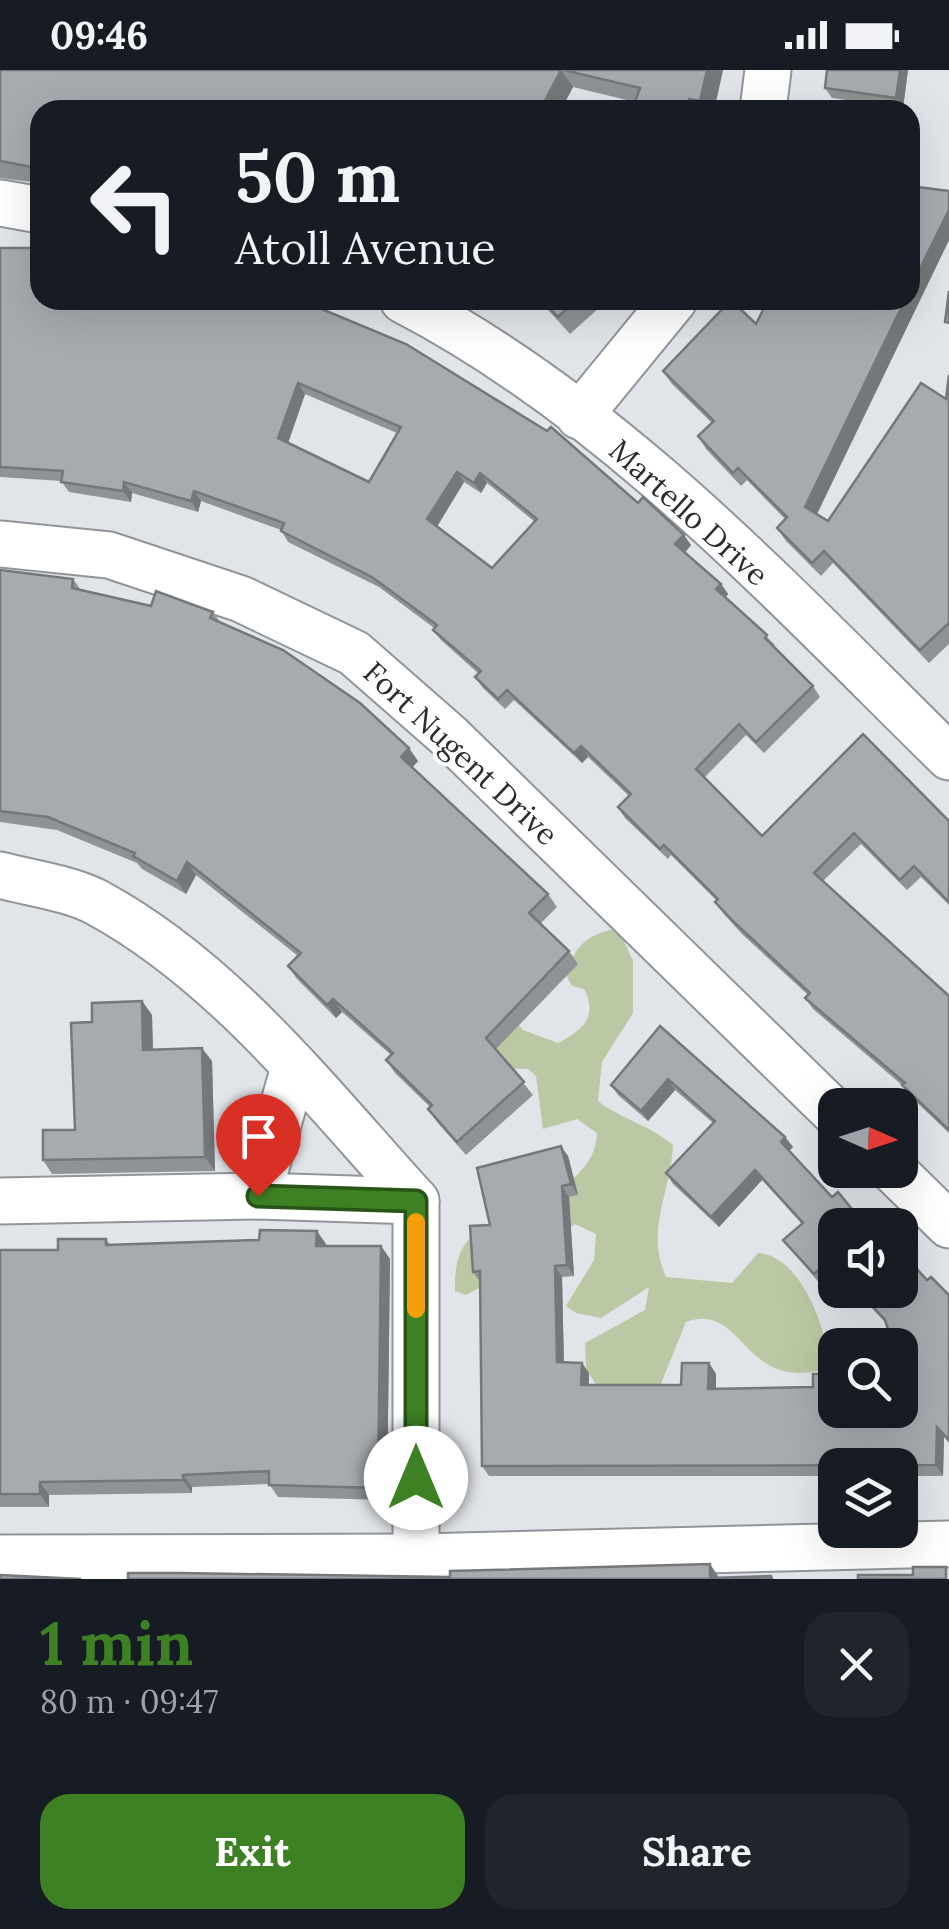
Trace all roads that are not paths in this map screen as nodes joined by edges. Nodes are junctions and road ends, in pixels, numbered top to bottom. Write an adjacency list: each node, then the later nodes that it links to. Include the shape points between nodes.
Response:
1 (768, 70): 2 (street)
2 (764, 100)
3 (0, 203): 4 (street)
4 (30, 208)
5 (422, 310): 7 (street, Martello Drive)
6 (666, 310): 7 (street)
7 (579, 416): 9 (street, Martello Drive)
8 (0, 544): 12 (street, Fort Nugent Drive, via 109,555 241,598 354,653 450,737)
9 (941, 734)
10 (0, 875): 11 (street, via 93,900 180,956)
11 (294, 1068): 14 (street); 16 (street)
12 (818, 1096)
13 (911, 1188): 17 (street)
14 (258, 1196): 15 (street); 16 (street)
15 (0, 1201)
16 (416, 1201): 19 (street)
17 (949, 1225)
18 (949, 1544): 19 (street)
19 (416, 1557): 20 (street)
20 (0, 1558)

